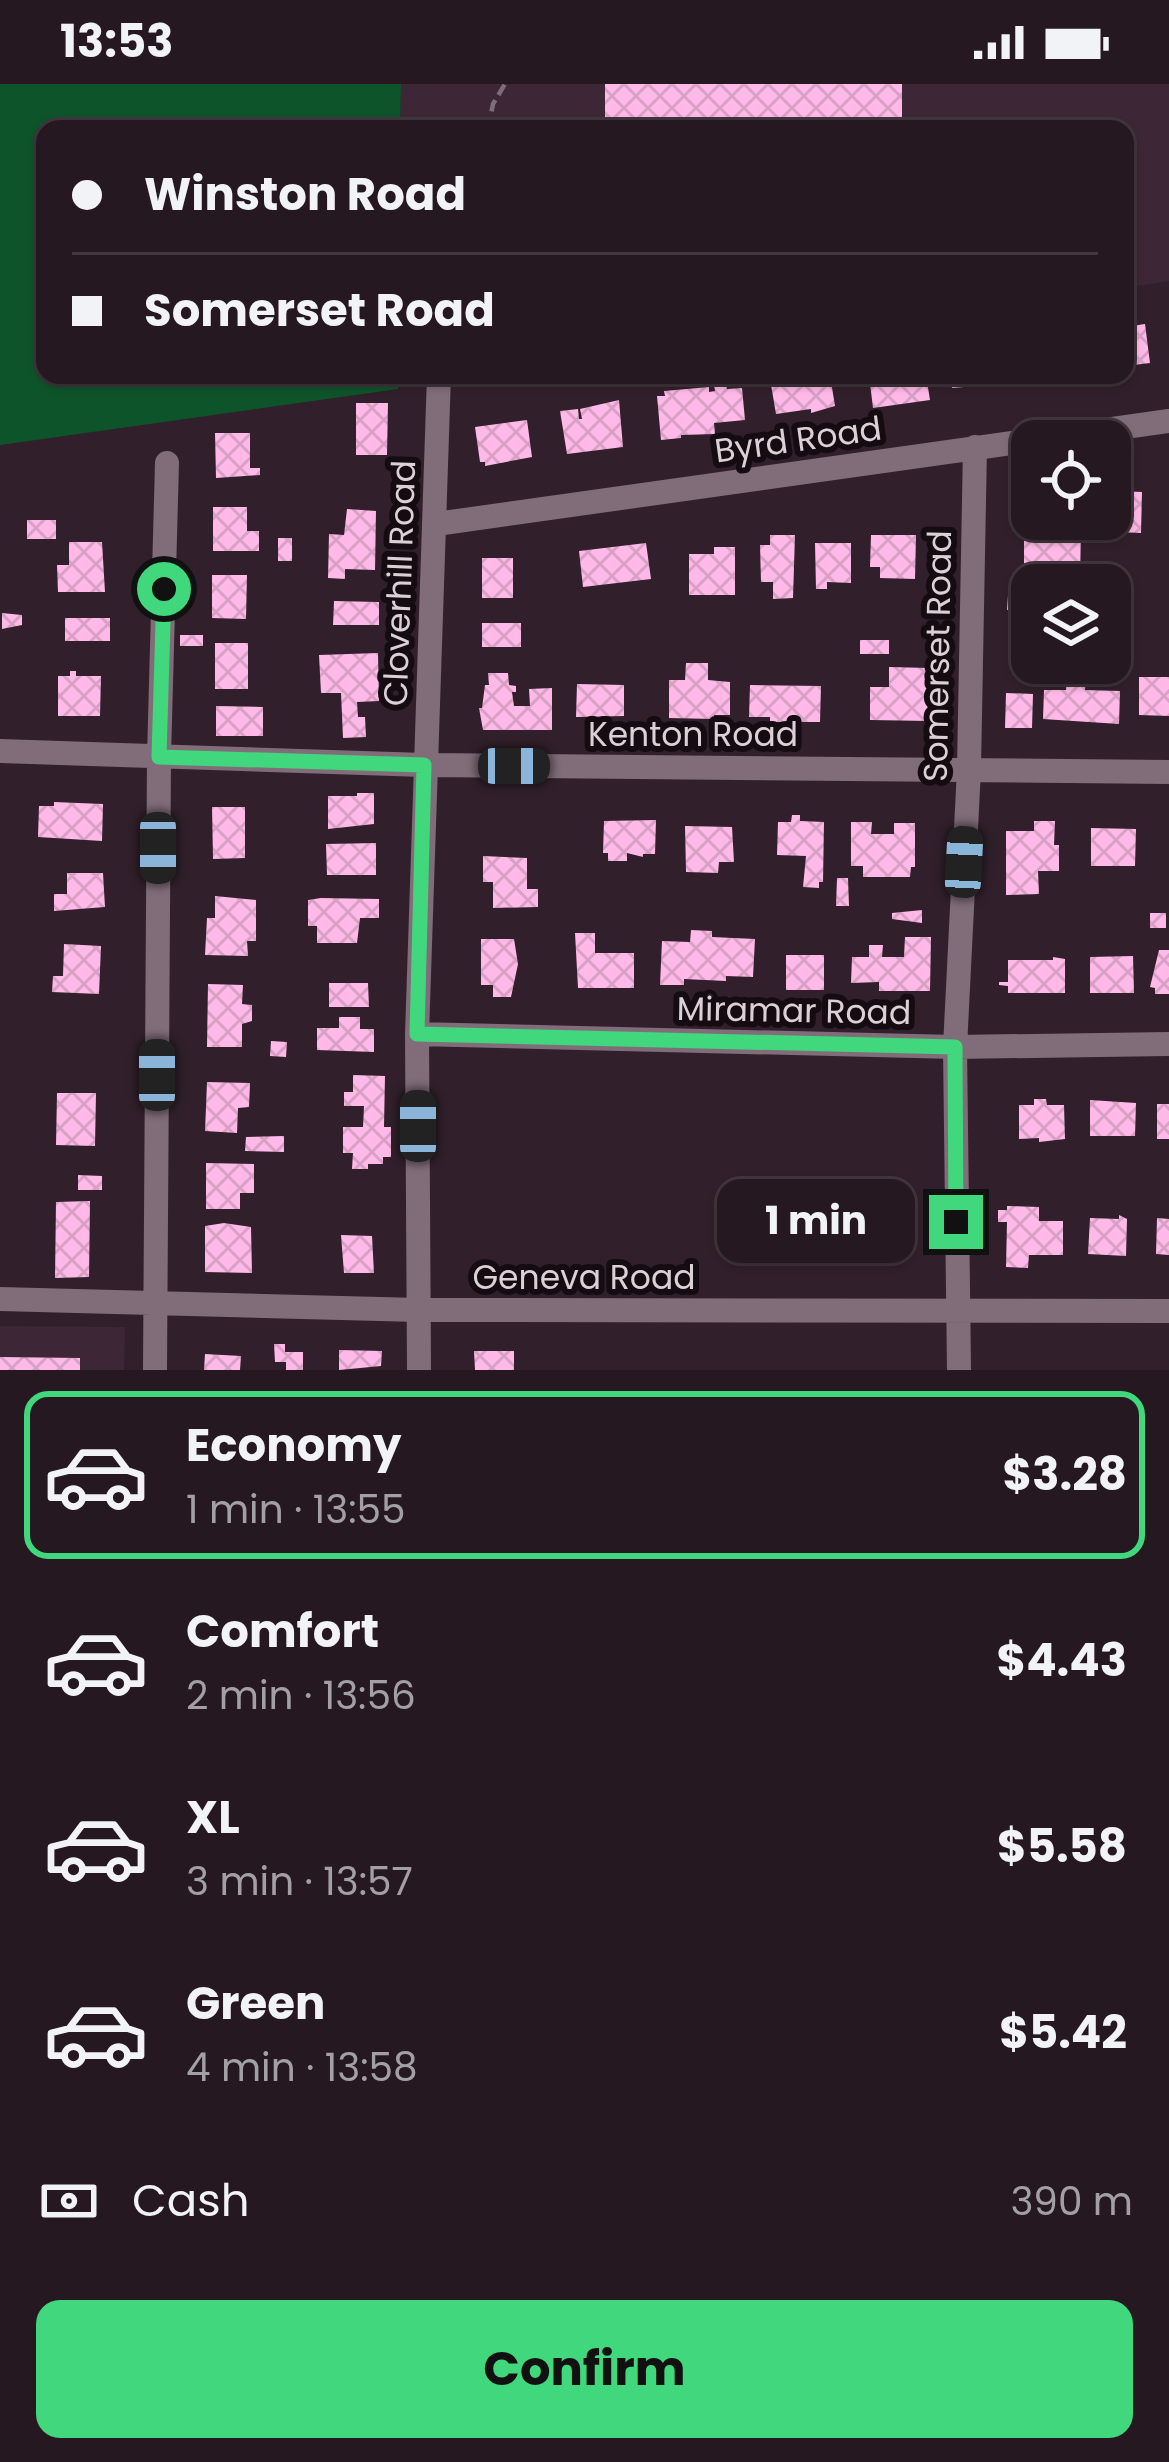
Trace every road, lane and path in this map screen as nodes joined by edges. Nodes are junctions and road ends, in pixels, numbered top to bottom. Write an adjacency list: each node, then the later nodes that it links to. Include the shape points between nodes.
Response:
1 (505, 84): 2 (path)
2 (490, 120)
3 (439, 384): 7 (street, Cloverhill Road)
4 (1169, 421): 5 (street, Byrd Road)
5 (975, 447): 7 (street, Byrd Road); 11 (street, Somerset Road)
6 (167, 463): 9 (street)
7 (436, 524): 10 (street, Cloverhill Road)
8 (0, 751): 9 (street, Kenton Road)
9 (159, 757): 10 (street, Kenton Road); 17 (street)
10 (424, 765): 11 (street, Kenton Road); 13 (street, Cloverhill Road)
11 (969, 769): 12 (street, Kenton Road); 15 (street, Somerset Road)
12 (1169, 772)
13 (417, 1034): 15 (street, Miramar Road); 18 (street, Cloverhill Road)
14 (1169, 1044): 15 (street, Miramar Road)
15 (955, 1047): 19 (street, Somerset Road)
16 (0, 1299): 17 (street, Geneva Road)
17 (155, 1302): 18 (street, Geneva Road); 21 (street)
18 (418, 1310): 19 (street, Geneva Road); 22 (street, Cloverhill Road)
19 (957, 1310): 20 (street, Geneva Road); 23 (street, Somerset Road)
20 (1169, 1312)
21 (155, 1370)
22 (419, 1370)
23 (958, 1370)

